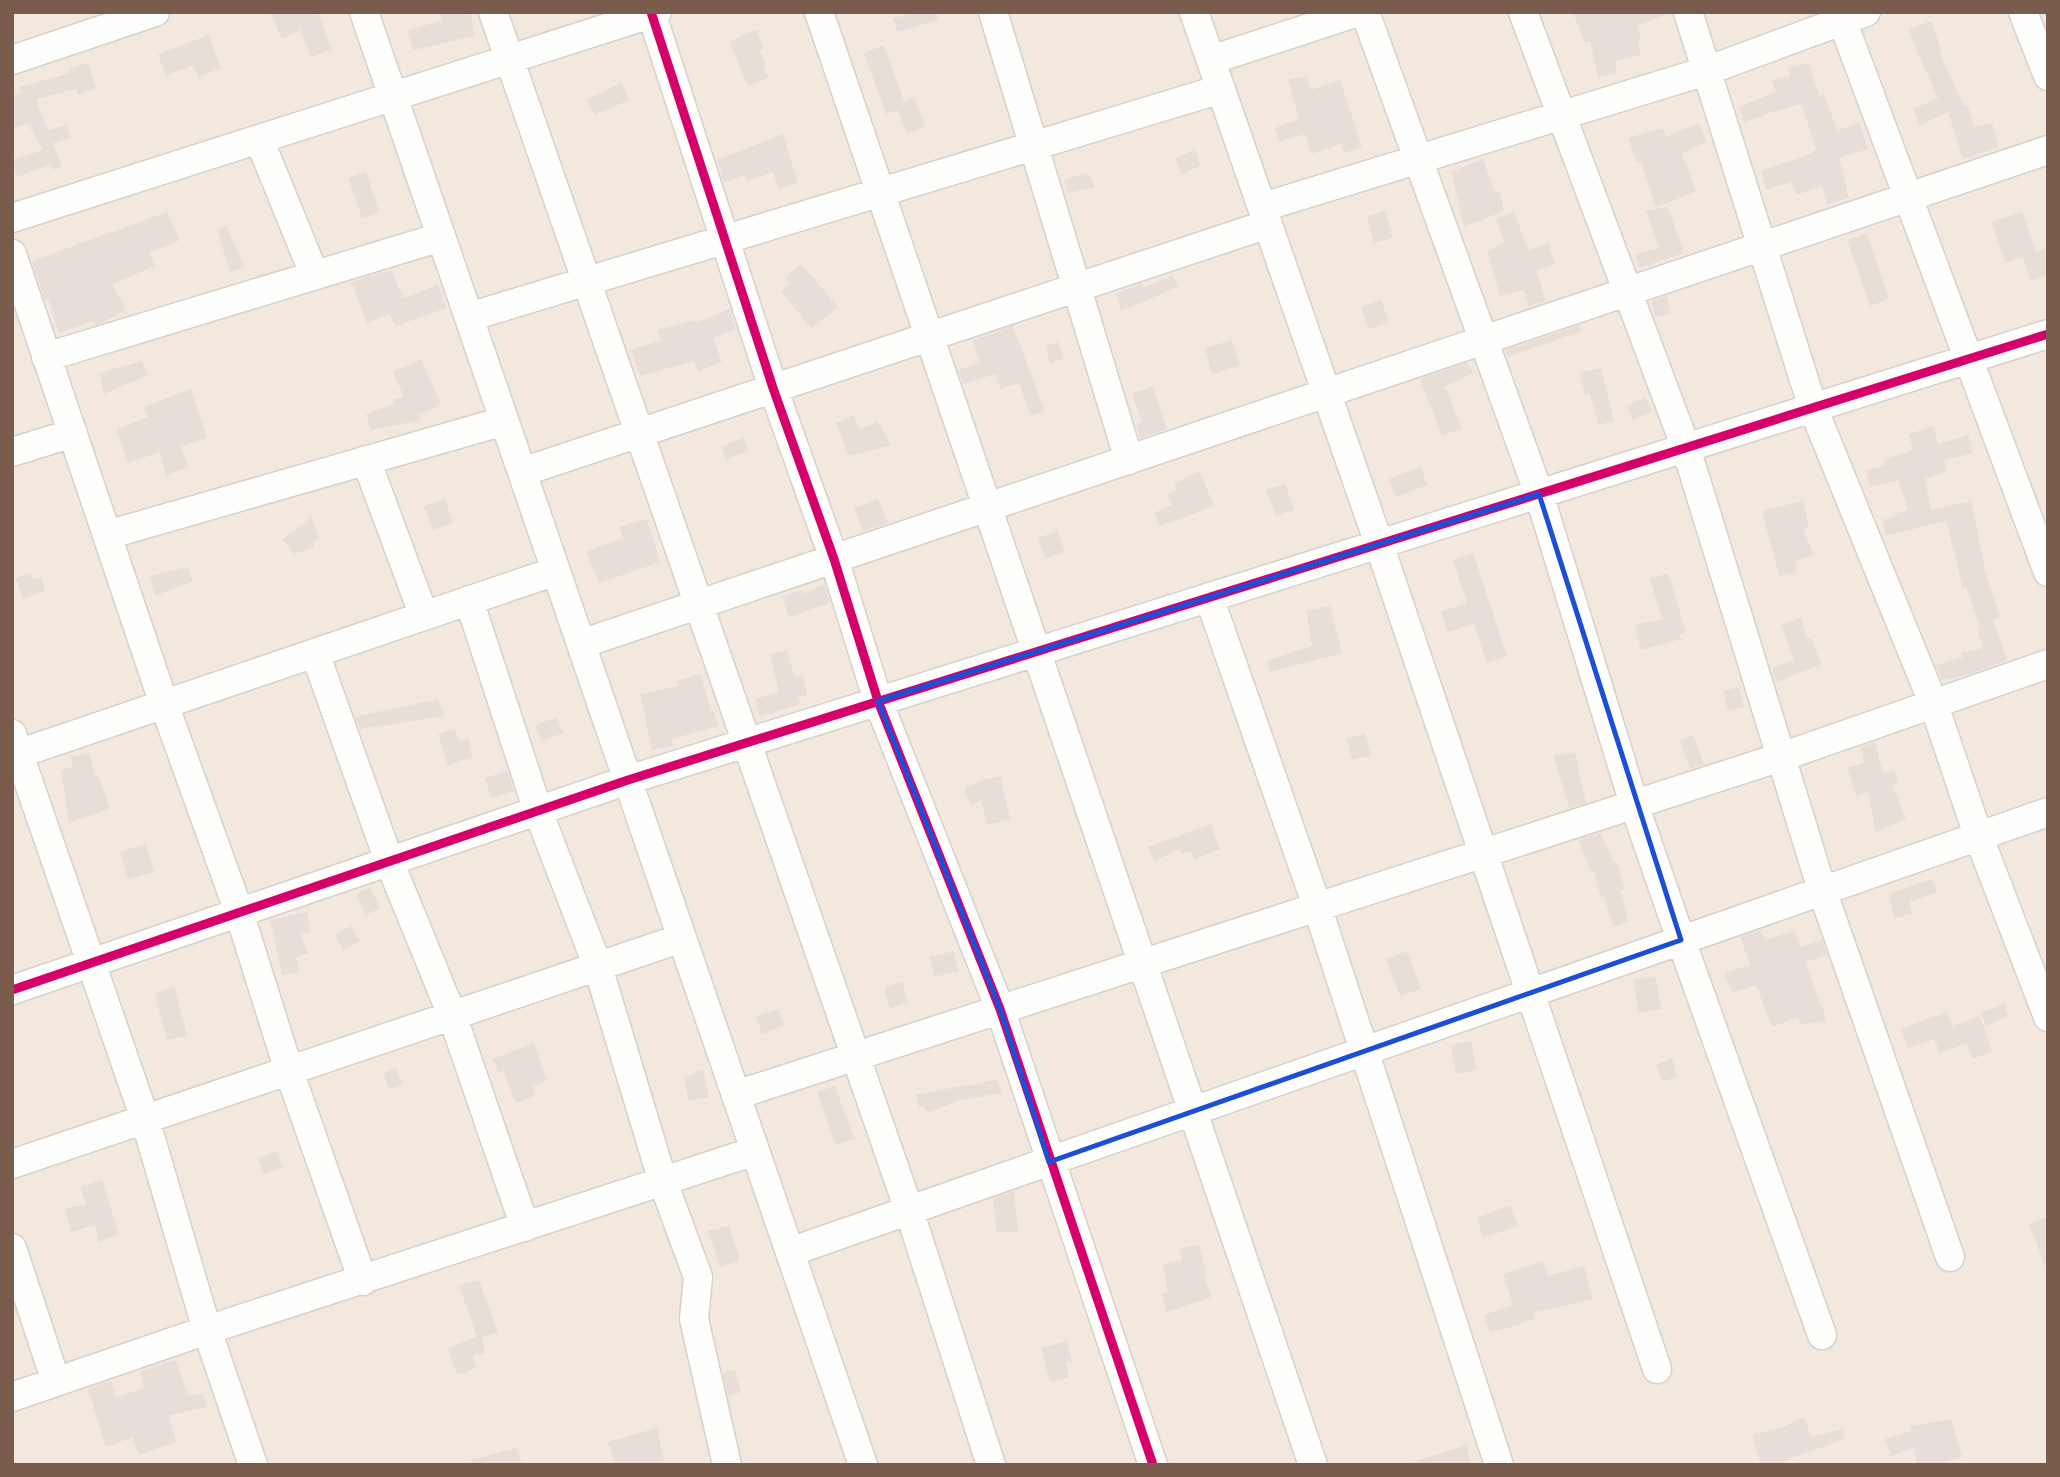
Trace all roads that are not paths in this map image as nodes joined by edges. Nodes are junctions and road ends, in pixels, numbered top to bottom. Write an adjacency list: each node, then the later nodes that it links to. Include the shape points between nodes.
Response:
1 (155, 12): 15 (street)
2 (364, 12): 20 (street)
3 (493, 12): 14 (street)
4 (819, 12): 26 (street)
5 (993, 12): 23 (street)
6 (1195, 12): 16 (street)
7 (1358, 12): 16 (street)
8 (1365, 12): 25 (street)
9 (1523, 12): 21 (street)
10 (1688, 12): 17 (street)
11 (2023, 12): 18 (street)
12 (654, 13): 14 (street); 31 (street)
13 (1849, 15): 17 (street); 27 (street)
14 (510, 59): 20 (street); 35 (street)
15 (12, 60)
16 (1211, 60): 19 (street)
17 (1706, 71): 21 (street); 32 (street)
18 (2048, 76)
19 (1221, 89): 23 (street); 28 (street)
20 (393, 96): 22 (street); 30 (street)
21 (1562, 116): 25 (street); 37 (street)
22 (259, 139): 29 (street); 34 (street)
23 (1034, 146): 26 (street); 36 (street)
24 (2048, 150): 27 (street)
25 (1419, 160): 28 (street); 41 (street)
26 (880, 192): 31 (street); 40 (street)
27 (1908, 198): 32 (street); 43 (street)
28 (1265, 216): 36 (street); 45 (street)
29 (12, 218)
30 (441, 237): 34 (street); 38 (street)
31 (725, 240): 35 (street); 44 (street)
32 (1762, 247): 37 (street); 46 (street)
33 (12, 254): 42 (street)
34 (314, 274): 42 (street)
35 (586, 282): 38 (street); 49 (street)
36 (1076, 287): 40 (street); 53 (street)
37 (1628, 292): 41 (street); 50 (street)
38 (469, 317): 47 (street)
39 (2048, 334): 43 (street)
40 (929, 336): 44 (street); 56 (street)
41 (1484, 341): 45 (street); 55 (street)
42 (46, 356): 48 (street)
43 (1968, 360): 46 (street); 61 (street)
44 (773, 388): 49 (street); 59 (street)
45 (1327, 393): 53 (street); 58 (street)
46 (1813, 408): 50 (street); 72 (street)
47 (504, 421): 52 (street); 54 (street)
48 (73, 433): 51 (street); 57 (street)
49 (638, 433): 54 (street); 64 (street)
50 (1686, 448): 55 (street); 75 (street)
51 (12, 452)
52 (366, 460): 57 (street); 65 (street)
53 (1129, 460): 56 (street)
54 (522, 472): 60 (street)
55 (1539, 494): 58 (street); 77 (street)
56 (988, 508): 59 (street); 67 (street)
57 (107, 535): 71 (street)
58 (1380, 544): 62 (street); 81 (street)
59 (834, 559): 64 (street); 70 (street)
60 (556, 570): 63 (street); 66 (street)
61 (2048, 572)
62 (1209, 597): 67 (street); 84 (street)
63 (470, 600): 65 (street); 78 (street)
64 (697, 605): 66 (street); 73 (street)
65 (424, 616): 68 (street)
66 (581, 644): 76 (street)
67 (1036, 651): 70 (street); 89 (street)
68 (315, 653): 71 (street); 82 (street)
69 (2048, 664): 72 (street)
70 (878, 701): 73 (street); 93 (street)
71 (164, 704): 74 (street); 85 (street)
72 (1934, 705): 75 (street); 80 (street)
73 (747, 742): 76 (street); 97 (street)
74 (15, 748): 88 (street)
75 (1782, 757): 77 (street); 83 (street)
76 (628, 780): 78 (street); 86 (street)
77 (1634, 804): 81 (street); 87 (street)
78 (538, 811): 82 (street); 90 (street)
79 (2048, 812): 80 (street)
80 (1978, 835): 83 (street); 95 (street)
81 (1483, 852): 84 (street); 92 (street)
82 (389, 862): 85 (street); 94 (street)
83 (1822, 890): 87 (street); 110 (street)
84 (1317, 906): 89 (street); 96 (street)
85 (240, 912): 88 (street); 98 (street)
86 (682, 938): 90 (street); 99 (street)
87 (1681, 940): 92 (street); 113 (street)
88 (92, 963): 91 (street); 101 (street)
89 (1142, 963): 93 (street); 100 (street)
90 (597, 967): 94 (street); 105 (street)
91 (12, 990)
92 (1531, 993): 96 (street); 114 (street)
93 (1000, 1009): 97 (street); 103 (street)
94 (452, 1015): 98 (street); 107 (street)
95 (2048, 1017)
96 (1365, 1051): 100 (street); 123 (street)
97 (855, 1056): 99 (street); 106 (street)
98 (289, 1071): 101 (street); 111 (street)
99 (736, 1095): 102 (street)
100 (1193, 1111): 103 (street); 122 (street)
101 (145, 1119): 104 (street); 112 (street)
102 (755, 1151): 105 (street); 109 (street)
103 (1049, 1162): 106 (street); 121 (street)
104 (12, 1164)
105 (663, 1182): 107 (street); 118 (street, via 698,1277 694,1320)
106 (909, 1210): 109 (street); 120 (street)
107 (525, 1227): 111 (street)
108 (12, 1248): 115 (street)
109 (790, 1252): 119 (street)
110 (1950, 1257)
111 (363, 1281): 112 (street)
112 (207, 1330): 115 (street); 117 (street)
113 (1822, 1335)
114 (1657, 1369)
115 (56, 1382): 116 (street)
116 (12, 1397)
117 (253, 1465)
118 (727, 1465)
119 (863, 1465)
120 (991, 1465)
121 (1153, 1465)
122 (1313, 1465)
123 (1499, 1465)

